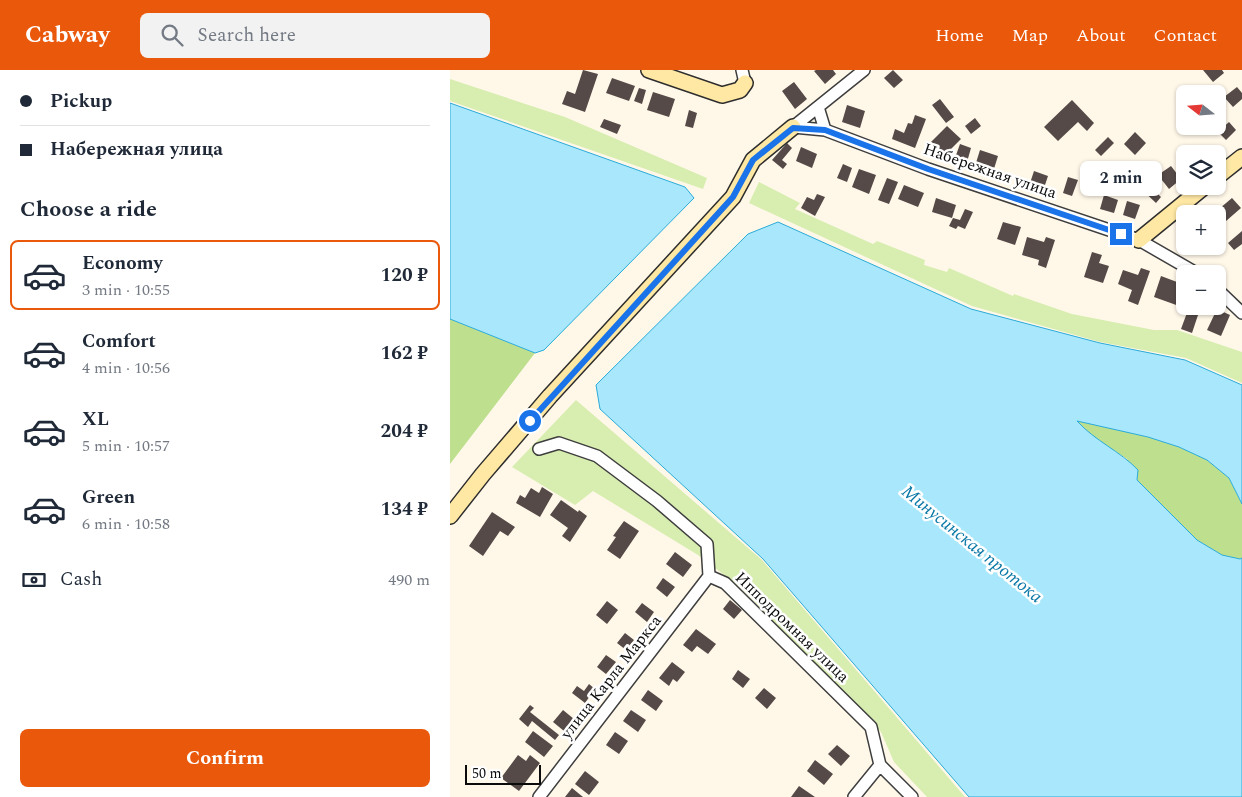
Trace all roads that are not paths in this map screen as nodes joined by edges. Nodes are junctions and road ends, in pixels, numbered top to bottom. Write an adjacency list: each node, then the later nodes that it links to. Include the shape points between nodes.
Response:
1 (649, 70): 3 (street, via 722,95 740,90)
2 (864, 70): 4 (street)
3 (744, 77)
4 (818, 108): 5 (street); 6 (street)
5 (793, 128): 6 (street, Набережная улица); 15 (street, via 753,160 733,197 550,396)
6 (825, 130): 10 (street, Набережная улица, via 928,169)
7 (1242, 157): 8 (street)
8 (1226, 170)
9 (1194, 195): 10 (street)
10 (1139, 240): 11 (street, Набережная улица)
11 (1182, 265)
12 (1226, 298): 13 (street)
13 (1242, 313)
14 (539, 449): 16 (street, Ипподромная улица, via 559,443 597,456 707,544)
15 (452, 513)
16 (710, 576): 17 (street, Ипподромная улица, via 725,582 872,727); 18 (street, улица Карла Маркса)
17 (880, 765): 19 (street); 20 (street)
18 (539, 797)
19 (854, 797)
20 (912, 797)

